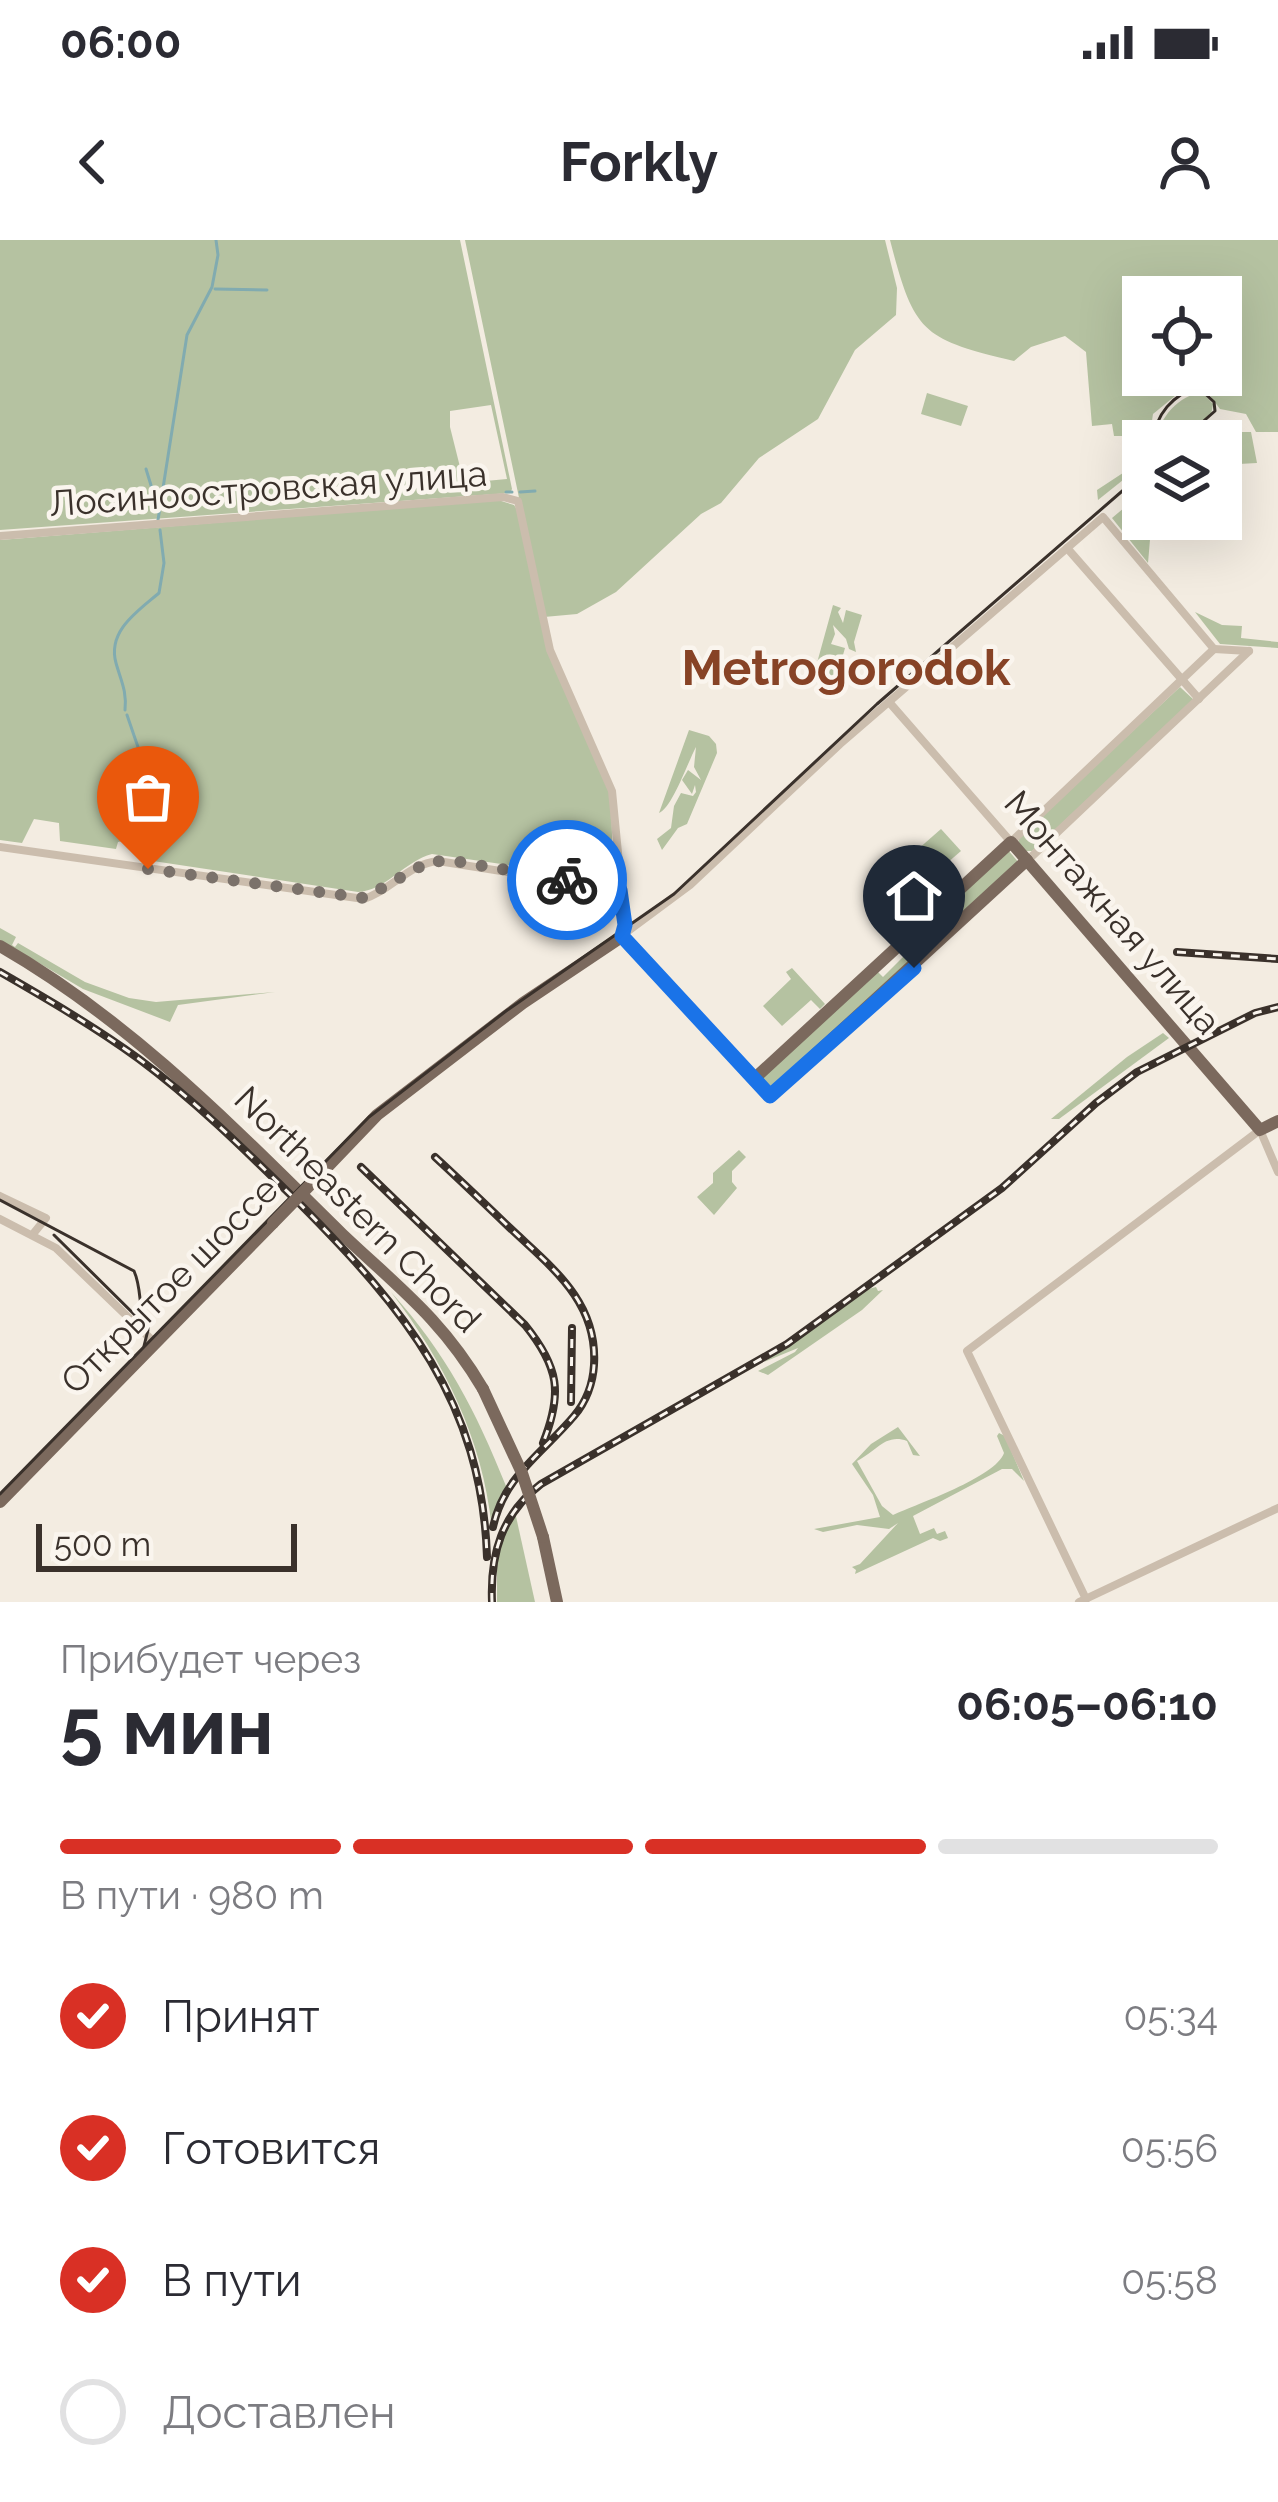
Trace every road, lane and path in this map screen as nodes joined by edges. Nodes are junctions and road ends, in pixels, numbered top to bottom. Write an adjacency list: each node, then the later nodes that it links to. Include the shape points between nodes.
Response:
1 (0, 536): 12 (street, Лосиноостровская улица, via 514,499 550,650 612,791)
2 (1067, 548): 3 (street, Открытое шоссе, via 1103,517); 6 (street); 8 (street, Открытое шоссе)
3 (1214, 649): 4 (street); 6 (street)
4 (1234, 650): 5 (street); 5 (street, via 1250,651)
5 (1229, 669): 7 (street)
6 (1182, 681): 7 (street); 9 (street)
7 (1199, 699): 11 (street)
8 (889, 702): 9 (street, Монтажная улица); 13 (street, Открытое шоссе, via 690,885)
9 (1011, 842): 11 (main road, Монтажная улица); 17 (main road)
10 (0, 848): 12 (street, via 364,898 438,861)
11 (1028, 860): 17 (main road, via 770,1096); 19 (main road, Монтажная улица)
12 (620, 890): 13 (street, Лосиноостровская улица)
13 (622, 936): 15 (main road, Открытое шоссе); 16 (main road)
14 (0, 946): 29 (main road, Northeastern Chord, bridge, via 71,990 210,1102 426,1309 483,1388 529,1492)
15 (608, 946): 16 (main road); 25 (main road, Открытое шоссе, bridge, via 377,1114)
16 (636, 952): 17 (main road)
17 (754, 1079)
18 (1278, 1121): 19 (main road)
19 (1260, 1130): 20 (street, Монтажная улица); 28 (street, via 967,1351)
20 (1278, 1172)
21 (0, 1196): 22 (street)
22 (12, 1202): 23 (street); 24 (street, via 46,1218)
23 (1, 1219): 24 (street)
24 (34, 1234): 25 (street)
25 (154, 1342): 26 (main road, Открытое шоссе)
26 (0, 1502)
27 (1278, 1508): 28 (street)
28 (1082, 1600)
29 (557, 1602)

